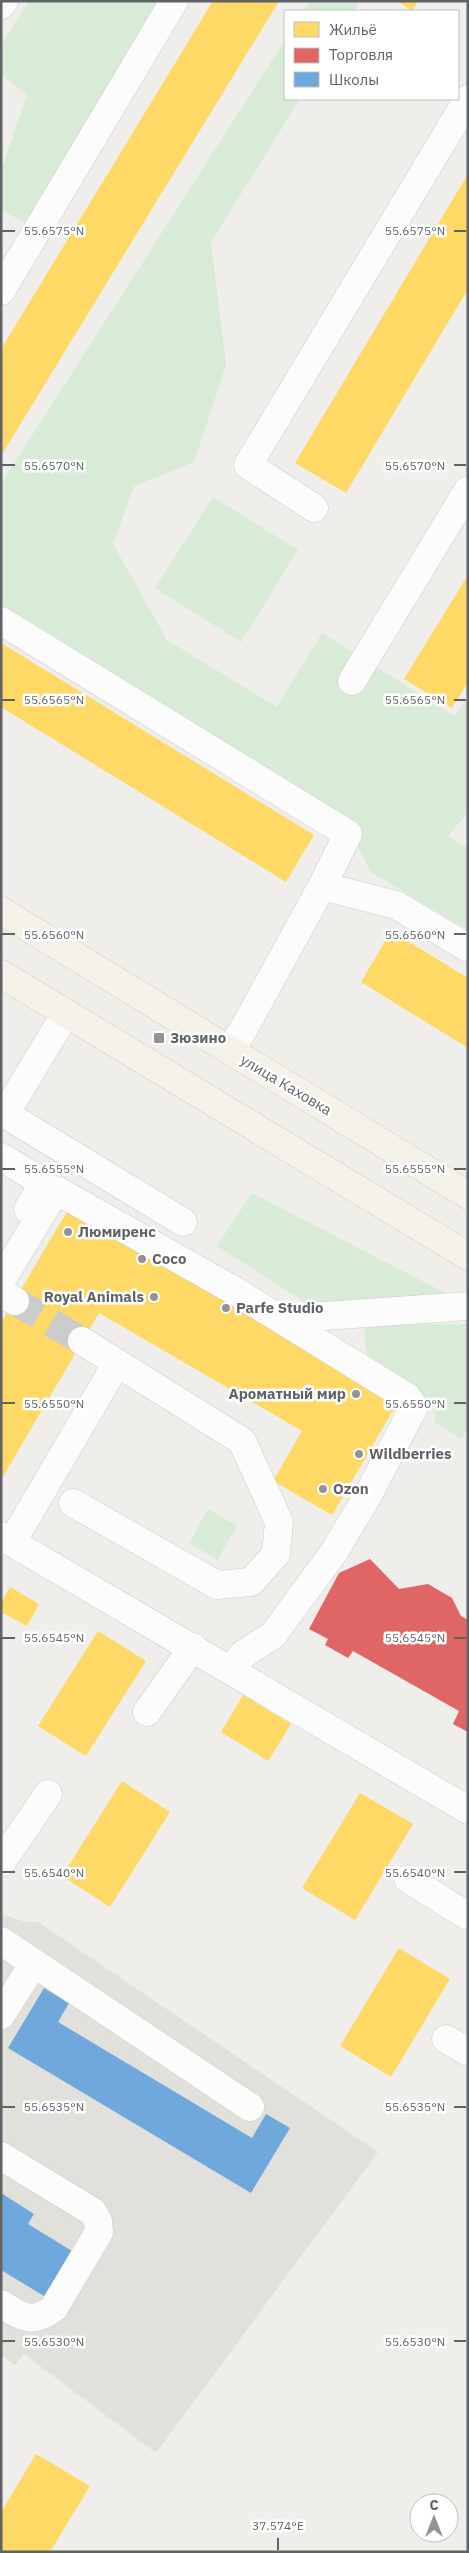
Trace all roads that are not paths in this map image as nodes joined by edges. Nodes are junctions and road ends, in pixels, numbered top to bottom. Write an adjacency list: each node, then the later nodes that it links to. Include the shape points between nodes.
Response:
1 (4, 1): 3 (lane)
2 (174, 1): 5 (lane)
3 (1, 5)
4 (468, 99): 7 (lane, via 248,465)
5 (1, 291)
6 (468, 490): 9 (lane)
7 (314, 508)
8 (1, 621): 10 (lane, via 348,834)
9 (352, 681)
10 (322, 886): 12 (lane, via 396,905); 15 (lane)
11 (1, 911): 15 (main road, улица Каховка)
12 (468, 948)
13 (1, 974): 14 (main road)
14 (66, 1013): 16 (lane); 21 (main road)
15 (229, 1050): 18 (main road, улица Каховка)
16 (3, 1113): 19 (lane)
17 (1, 1157): 20 (lane, via 44,1183)
18 (468, 1195)
19 (184, 1222)
20 (1, 1252)
21 (468, 1256)
22 (6, 1291): 24 (lane, via 56,1190)
23 (468, 1306): 24 (lane)
24 (280, 1319): 30 (lane, via 407,1397 414,1407 334,1552 273,1636 242,1655)
25 (82, 1342): 26 (lane)
26 (118, 1364): 27 (lane, via 242,1441 279,1522 276,1554 251,1582 217,1585); 28 (lane)
27 (73, 1503)
28 (7, 1539): 29 (lane)
29 (192, 1647): 30 (lane); 31 (lane)
30 (232, 1670): 33 (lane)
31 (147, 1712)
32 (48, 1794): 34 (lane)
33 (468, 1810)
34 (1, 1863)
35 (408, 1879): 36 (lane)
36 (468, 1916)
37 (1, 1941): 38 (lane)
38 (34, 1963): 39 (lane); 40 (lane)
39 (1, 2015)
40 (250, 2107)
41 (1, 2156): 42 (lane, via 93,2212 99,2232 54,2308 45,2316 22,2317)
42 (1, 2304)

